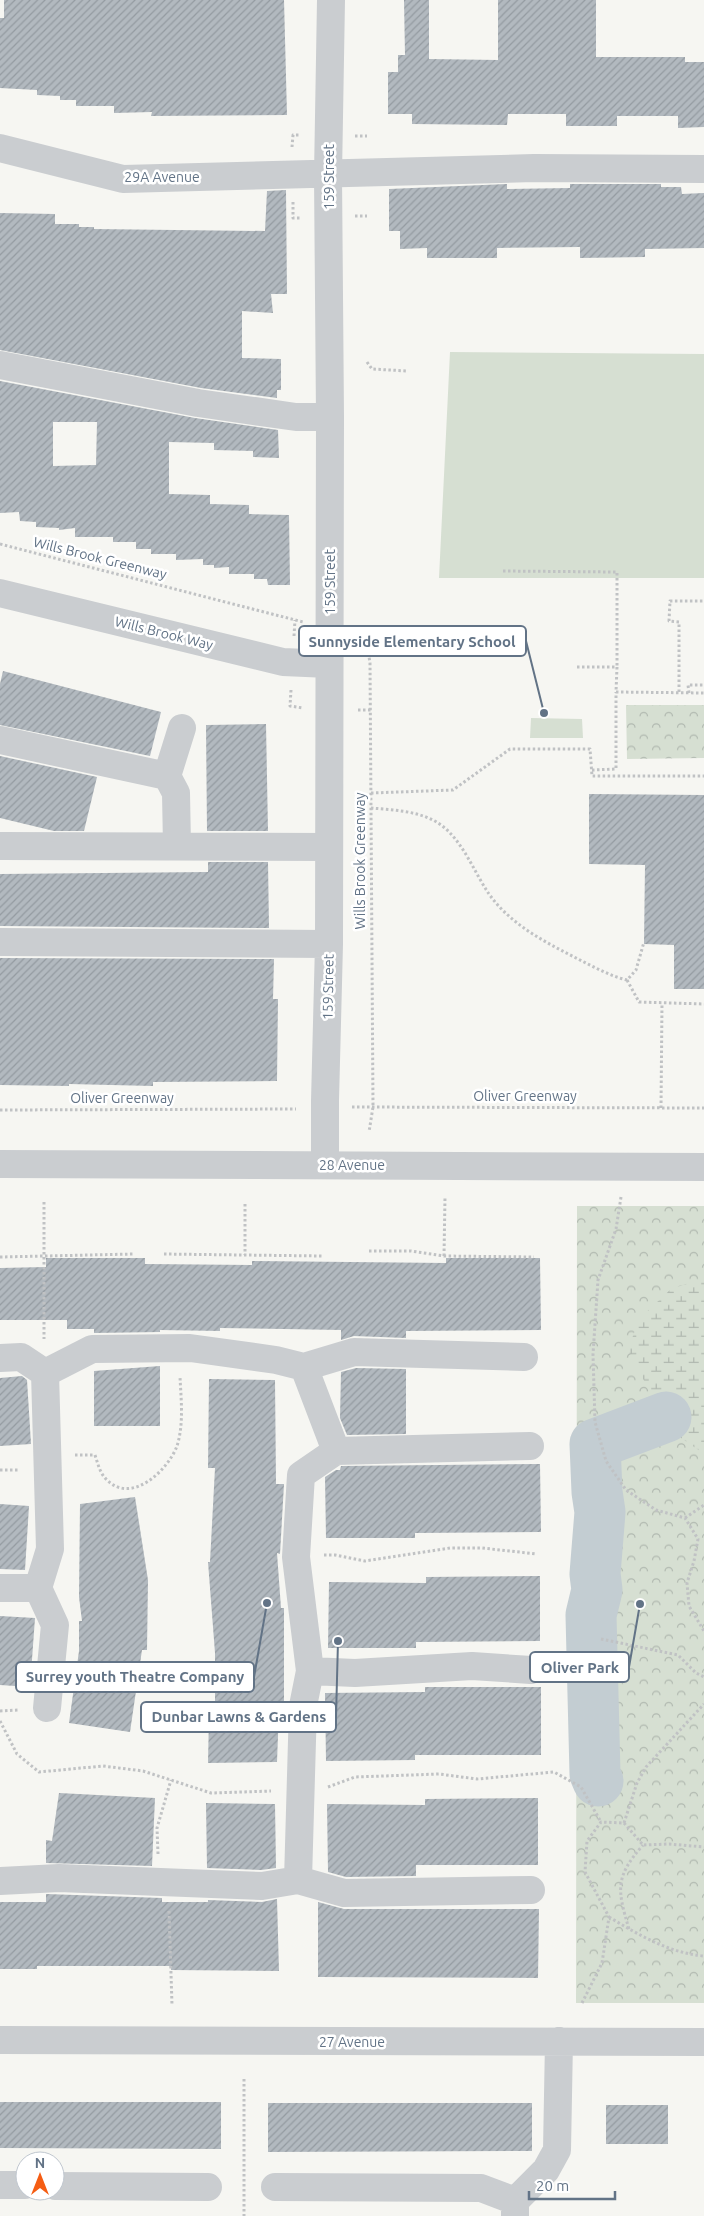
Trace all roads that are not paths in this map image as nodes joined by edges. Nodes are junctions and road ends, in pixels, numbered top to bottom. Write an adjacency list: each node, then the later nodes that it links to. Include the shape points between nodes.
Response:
1 (331, 0): 4 (street, 159 Street)
2 (0, 148): 4 (street, 29A Avenue, via 123,179)
3 (704, 170): 4 (street, 29A Avenue, via 534,168)
4 (328, 175): 6 (street, 159 Street)
5 (0, 365): 6 (street, via 198,403 296,417)
6 (330, 417): 8 (street, 159 Street)
7 (0, 593): 8 (street, Wills Brook Way, via 283,662)
8 (329, 664): 14 (street, 159 Street)
9 (182, 728): 11 (street)
10 (0, 740): 11 (street)
11 (167, 776): 13 (street, via 176,793)
12 (0, 846): 13 (street)
13 (177, 846): 14 (street)
14 (329, 847): 16 (street, 159 Street)
15 (0, 942): 16 (street)
16 (329, 944): 18 (street, 159 Street)
17 (0, 1164): 18 (street, 28 Avenue)
18 (325, 1165): 19 (street, 28 Avenue)
19 (704, 1167)
20 (524, 1357): 22 (street, via 354,1352)
21 (0, 1358): 23 (street, via 21,1357)
22 (304, 1367): 23 (street, via 190,1348 92,1349); 25 (street)
23 (46, 1373): 27 (street, via 50,1549)
24 (530, 1446): 25 (street)
25 (336, 1451): 29 (street, via 301,1475 296,1556)
26 (0, 1588): 27 (street)
27 (38, 1588): 30 (street, via 55,1625)
28 (531, 1670): 29 (street, via 472,1666 355,1673)
29 (310, 1671): 31 (street, via 303,1706)
30 (47, 1708)
31 (298, 1880): 32 (street, via 262,1886 59,1878); 33 (street, via 344,1893)
32 (0, 1881)
33 (531, 1890)
34 (0, 2040): 35 (street, 27 Avenue)
35 (558, 2041): 36 (street, 27 Avenue); 42 (street, via 557,2150 546,2170)
36 (704, 2042)
37 (0, 2185): 38 (street)
38 (15, 2186)
39 (65, 2186): 40 (street)
40 (208, 2187)
41 (276, 2187): 42 (street, via 481,2188)
42 (515, 2208)

